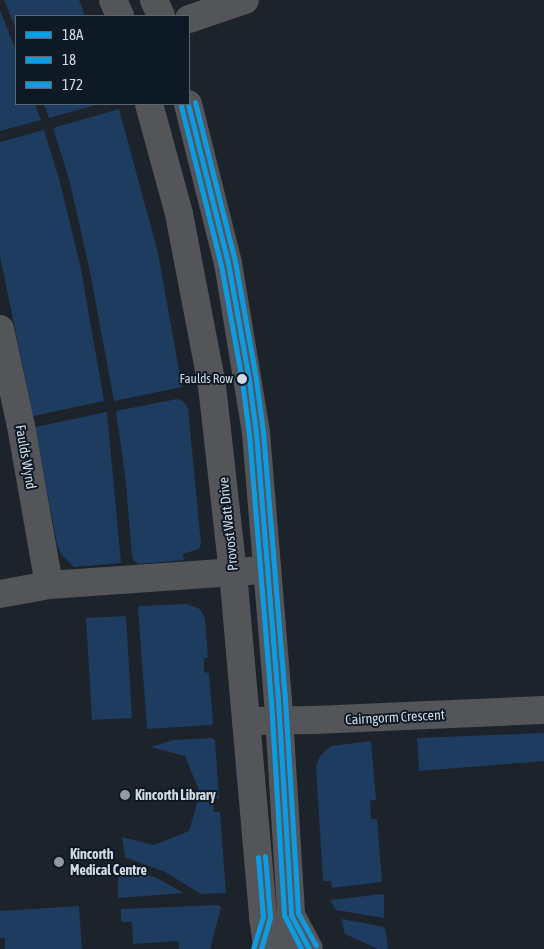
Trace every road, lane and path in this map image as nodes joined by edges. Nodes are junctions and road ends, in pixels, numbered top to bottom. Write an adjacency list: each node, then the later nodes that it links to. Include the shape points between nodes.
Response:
1 (114, 0): 4 (street)
2 (154, 0): 5 (street)
3 (245, 0): 6 (street)
4 (120, 15)
5 (161, 15)
6 (190, 19)
7 (149, 105): 11 (street, Provost Watt Drive, via 179,214 212,386)
8 (188, 105): 10 (street, via 228,263 249,380)
9 (0, 329): 12 (street, Faulds Wynd)
10 (266, 570): 11 (street); 16 (street)
11 (233, 572): 12 (street); 15 (street, Provost Watt Drive)
12 (49, 585): 13 (street)
13 (0, 594)
14 (544, 710): 16 (street, Cairngorm Crescent)
15 (246, 721): 16 (street, Cairngorm Crescent); 18 (street, Provost Watt Drive)
16 (279, 721): 17 (street)
17 (291, 915): 21 (street); 22 (street)
18 (264, 917): 19 (street); 20 (street, Provost Watt Drive)
19 (253, 949)
20 (270, 949)
21 (290, 949)
22 (309, 949)

